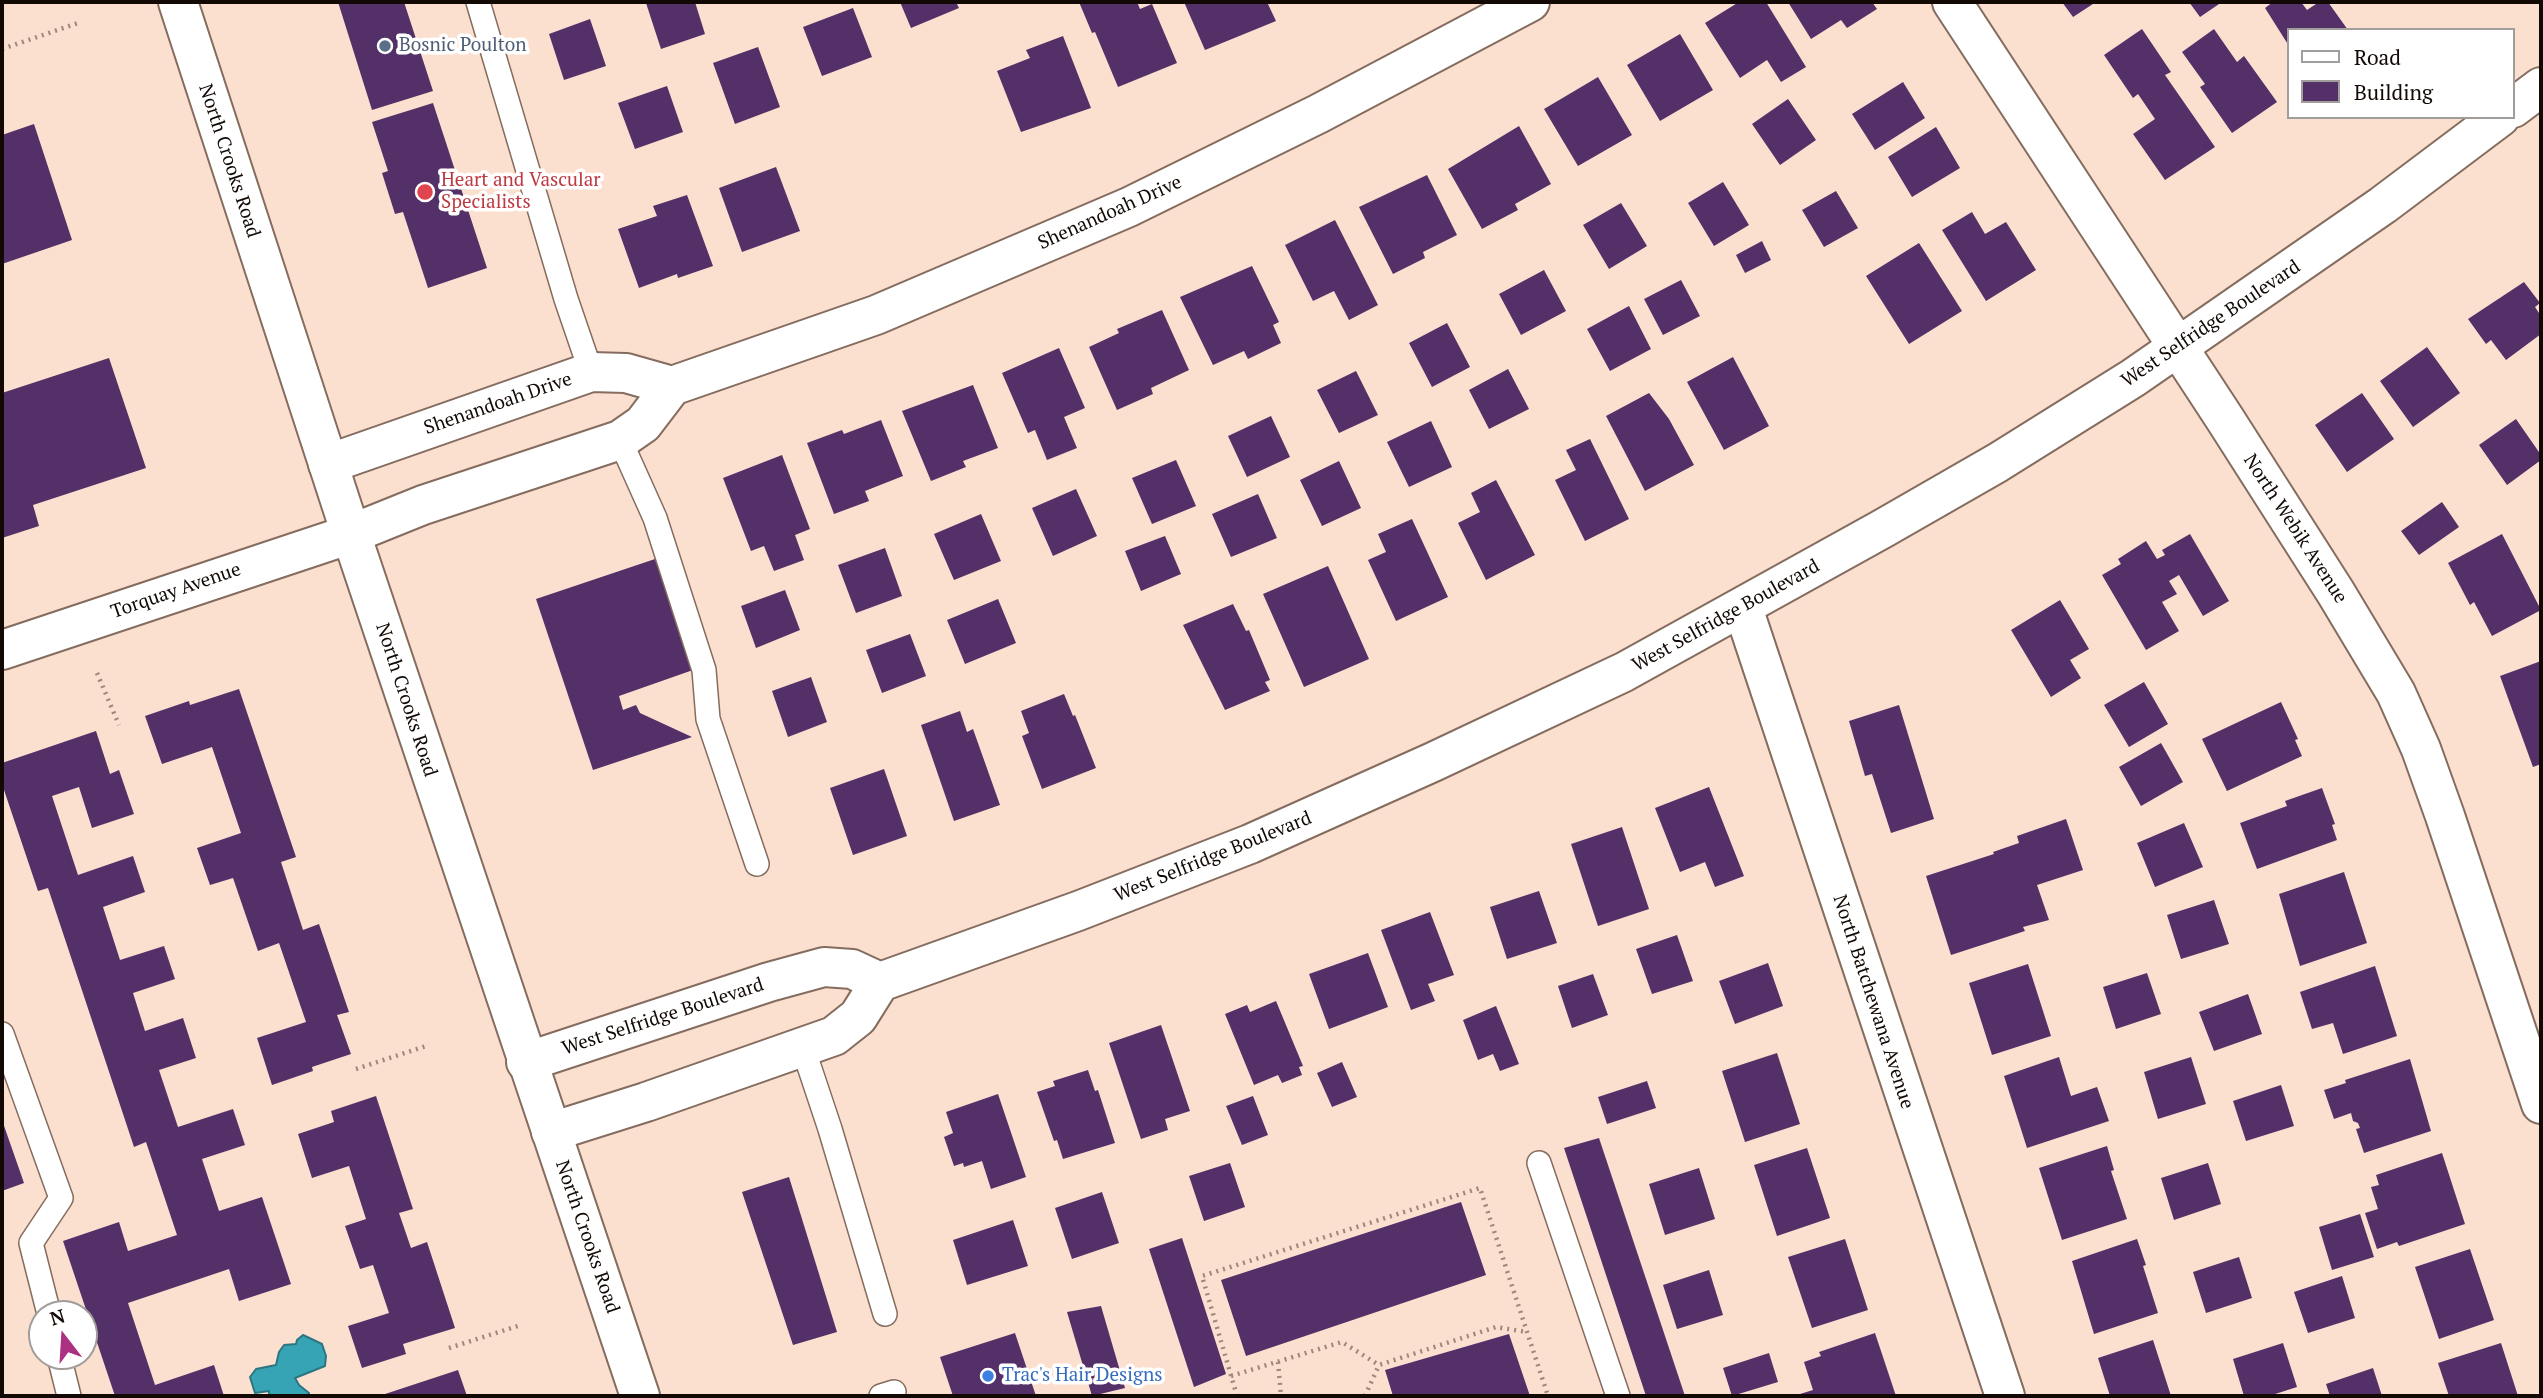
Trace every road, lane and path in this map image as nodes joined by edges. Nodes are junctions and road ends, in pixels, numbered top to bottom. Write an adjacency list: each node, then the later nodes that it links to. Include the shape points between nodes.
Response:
1 (178, 2): 14 (street, North Crooks Road)
2 (478, 2): 11 (lane)
3 (1530, 2): 12 (street, Shenandoah Drive, via 1129,207 876,315)
4 (1952, 2): 10 (street, North Webik Avenue)
5 (82, 22): 6 (path)
6 (2, 49)
7 (2541, 87): 8 (street)
8 (2515, 106)
9 (2497, 119): 10 (street, West Selfridge Boulevard)
10 (2178, 348): 16 (street, West Selfridge Boulevard, via 1997,463); 27 (street, North Webik Avenue, via 2396,693 2449,828)
11 (591, 372): 12 (street, Shenandoah Drive, via 626,373); 14 (street, Shenandoah Drive)
12 (672, 386): 13 (street, via 643,425)
13 (620, 440): 15 (street, via 423,505); 20 (lane, via 655,518 704,670 708,719)
14 (327, 464): 15 (street, North Crooks Road)
15 (351, 534): 17 (street, Torquay Avenue); 25 (street, North Crooks Road)
16 (1743, 608): 21 (street, West Selfridge Boulevard, via 1624,672 1250,844); 46 (street, North Batchewana Avenue)
17 (2, 650)
18 (97, 673): 19 (path)
19 (119, 725)
20 (757, 864)
21 (880, 982): 24 (street, via 858,1017 834,1036); 25 (street, West Selfridge Boulevard, via 852,969 824,967)
22 (2, 1034): 30 (lane, via 61,1198 31,1243)
23 (426, 1046): 26 (path)
24 (803, 1048): 28 (street); 31 (lane)
25 (527, 1062): 28 (street, North Crooks Road)
26 (356, 1069)
27 (2541, 1104)
28 (551, 1132): 40 (street, North Crooks Road)
29 (1539, 1164): 45 (lane)
30 (45, 1300)
31 (885, 1314)
32 (521, 1325): 34 (path)
33 (1527, 1332): 36 (path, via 1496,1327); 38 (path, via 1480,1188 1202,1276); 44 (path)
34 (449, 1348)
35 (1278, 1362): 36 (path, via 1342,1342); 38 (path); 42 (path)
36 (1379, 1366): 43 (path)
37 (62, 1370): 39 (lane)
38 (1231, 1376): 41 (path)
39 (69, 1396)
40 (640, 1396)
41 (1237, 1396)
42 (1281, 1396)
43 (1365, 1396)
44 (1548, 1396)
45 (1618, 1396)
46 (2005, 1396)

